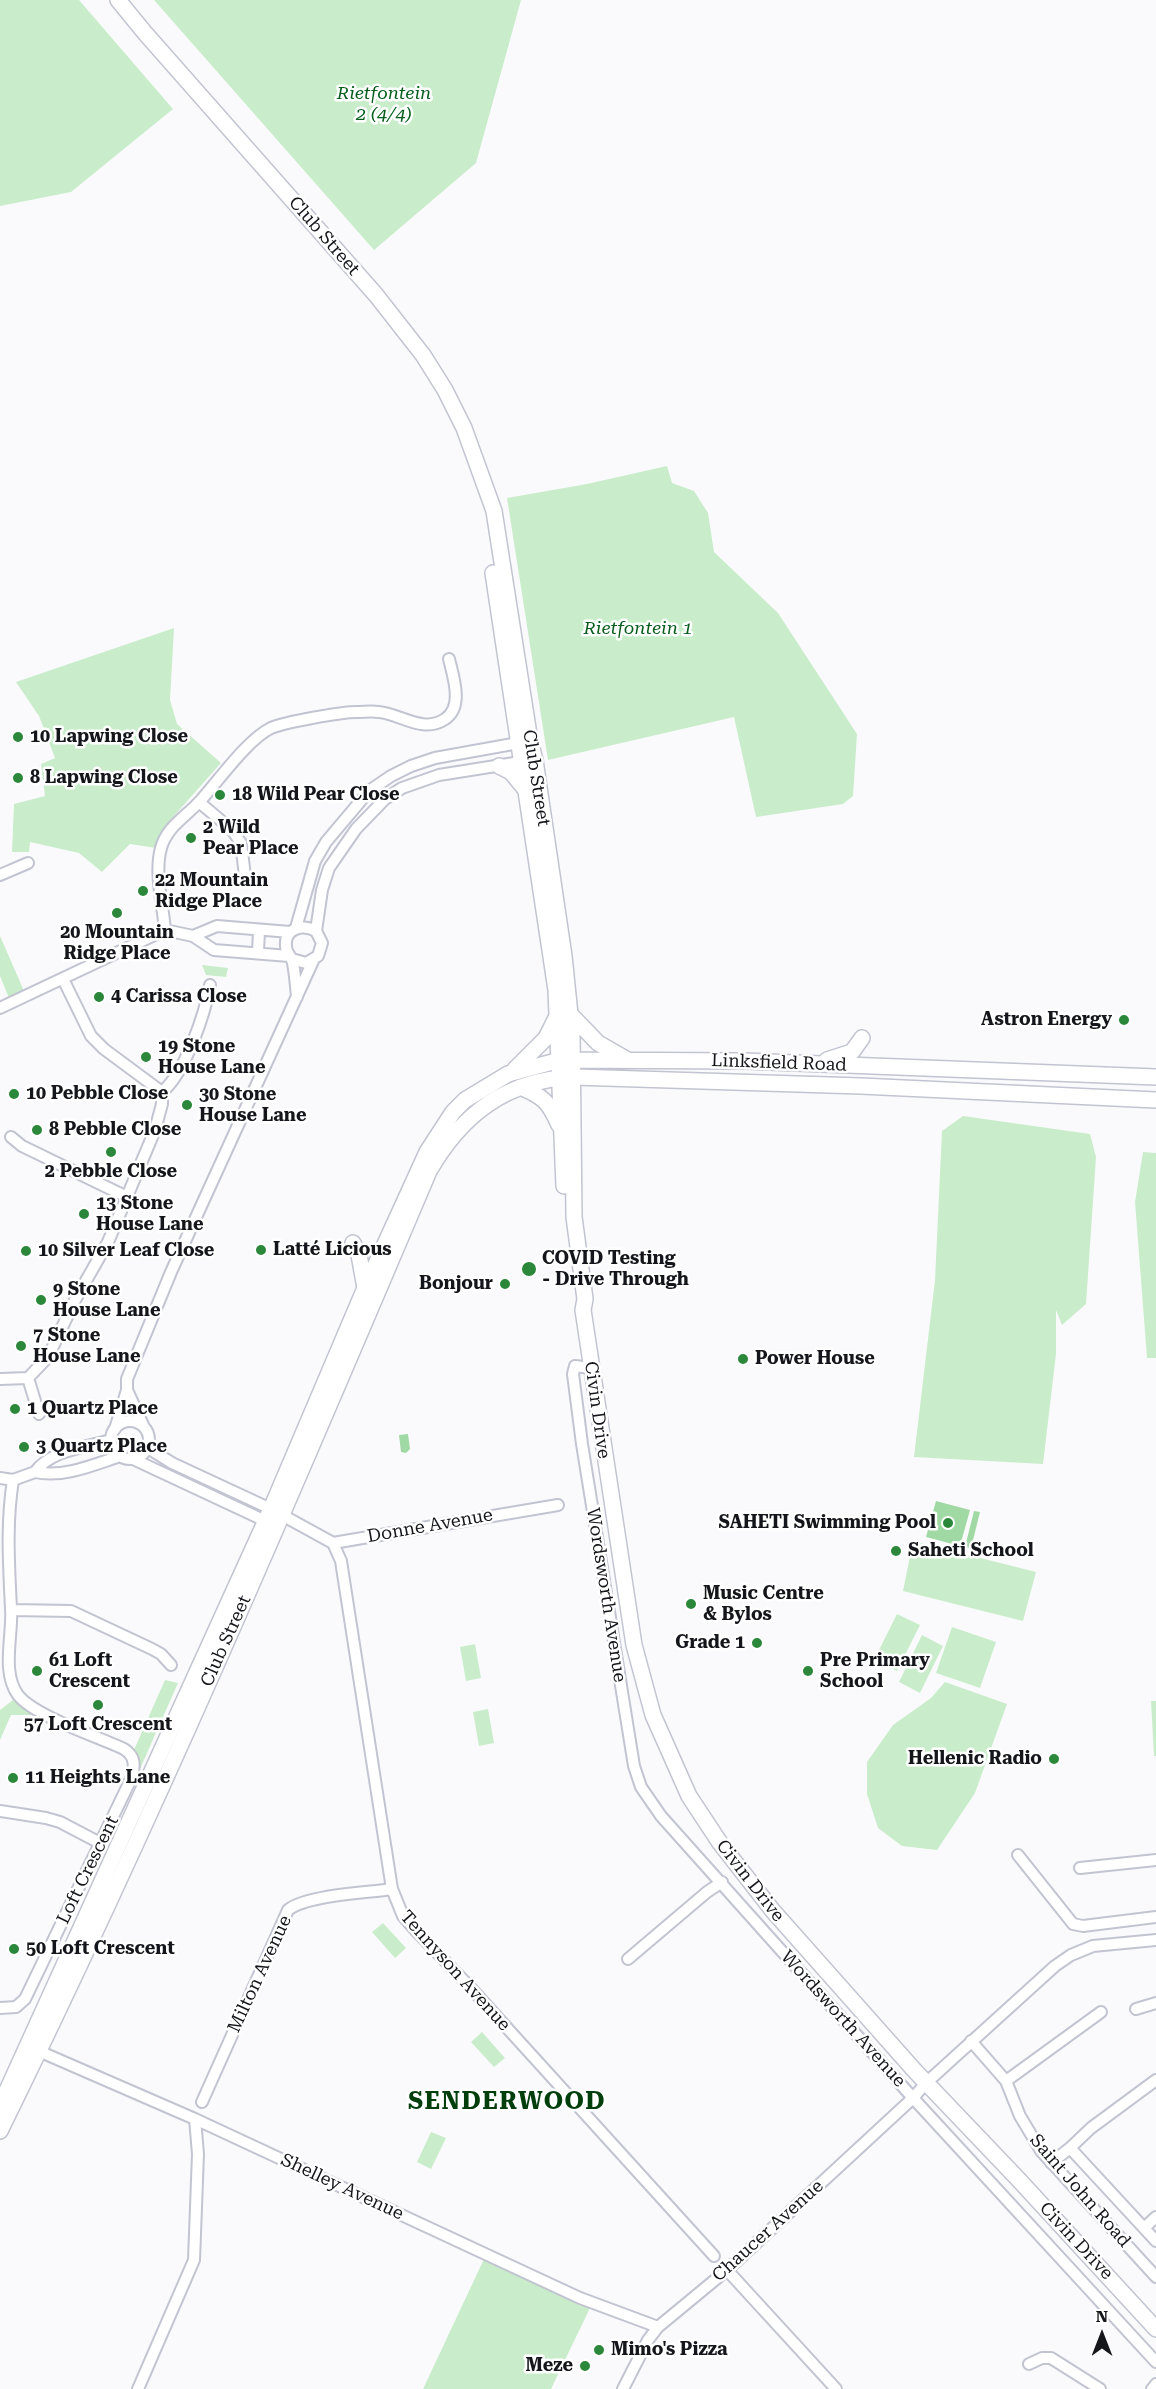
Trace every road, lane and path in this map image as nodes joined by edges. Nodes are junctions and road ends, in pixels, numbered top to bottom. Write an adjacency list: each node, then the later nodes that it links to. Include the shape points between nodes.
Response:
1 (118, 0): 3 (main road, Club Street, via 376,295 445,390 464,428 494,511)
2 (449, 659): 7 (street, via 456,687 455,703 447,718 418,724 381,712 353,712 271,729 239,754)
3 (524, 742): 4 (main road, Club Street); 13 (street, via 435,758 391,776 369,791 315,861)
4 (529, 760): 5 (street); 6 (main road, Club Street); 23 (main road, Club Street)
5 (499, 766): 6 (main road, via 512,772); 14 (street, via 439,775 402,788 385,799 356,829 329,868)
6 (527, 791): 23 (main road, Club Street, via 554,976)
7 (199, 802): 10 (street, via 232,830 241,843); 11 (street, via 175,824 161,848)
8 (28, 863): 9 (street)
9 (0, 875)
10 (245, 876)
11 (165, 930): 15 (street); 19 (street)
12 (260, 930): 13 (street); 15 (street, via 217,926); 16 (street)
13 (293, 930): 14 (street); 17 (street, via 285,949)
14 (316, 931): 18 (street, via 322,943)
15 (193, 936): 16 (street, via 214,950)
16 (258, 952): 17 (street)
17 (291, 958): 18 (street); 21 (street)
18 (313, 961): 21 (street)
19 (63, 979): 22 (street); 33 (street, via 92,1036)
20 (210, 985): 33 (street, via 204,1013 176,1077)
21 (297, 997): 46 (street, via 150,1332 140,1345 127,1379)
22 (0, 1008)
23 (564, 1015): 25 (main road, via 598,1043); 26 (main road, Club Street); 28 (main road, via 539,1046)
24 (862, 1038): 27 (main road, via 852,1052)
25 (626, 1059): 26 (main road, Linksfield Road); 27 (main road, Linksfield Road)
26 (567, 1060): 28 (main road, Linksfield Road); 29 (main road, Civin Drive)
27 (813, 1064): 31 (main road, Linksfield Road)
28 (507, 1074): 38 (main road, Linksfield Road, via 453,1112)
29 (567, 1077): 30 (main road, Linksfield Road); 32 (main road, Linksfield Road); 35 (main road, Civin Drive); 36 (main road, Civin Drive)
30 (607, 1077): 34 (main road, Linksfield Road); 35 (main road, via 588,1088)
31 (1156, 1077)
32 (520, 1087): 36 (main road, via 544,1099); 38 (main road, Linksfield Road, via 481,1108)
33 (162, 1092): 39 (street, via 155,1130)
34 (1156, 1100)
35 (574, 1107): 42 (main road, Civin Drive, via 574,1217 585,1299)
36 (562, 1130): 42 (main road, Civin Drive, via 566,1229 578,1301)
37 (11, 1137): 39 (street)
38 (438, 1145): 41 (main road, Club Street); 60 (main road, Club Street)
39 (126, 1196): 44 (street, via 108,1242 48,1357)
40 (353, 1244): 41 (main road)
41 (365, 1288): 60 (main road, Club Street)
42 (583, 1310): 43 (main road, Civin Drive)
43 (591, 1368): 69 (street, Wordsworth Avenue, via 575,1366 573,1374 633,1766 641,1787 661,1816); 82 (main road, Civin Drive, via 634,1645 653,1715 671,1760 720,1843 773,1911)
44 (28, 1378): 45 (street); 47 (street)
45 (0, 1379)
46 (127, 1390): 48 (street); 49 (street)
47 (39, 1414)
48 (143, 1425): 49 (street, via 125,1421); 51 (street, via 149,1436)
49 (115, 1429): 50 (street)
50 (111, 1440): 52 (street); 53 (street)
51 (148, 1448): 54 (street); 60 (street)
52 (81, 1449): 55 (street); 56 (street, via 53,1455)
53 (120, 1456): 54 (street); 55 (street)
54 (133, 1459): 60 (street)
55 (86, 1467): 56 (street, via 49,1475)
56 (35, 1472): 58 (street)
57 (0, 1478): 58 (street)
58 (13, 1480): 62 (street, Loft Crescent, via 7,1539)
59 (558, 1505): 61 (street, Donne Avenue)
60 (274, 1519): 61 (street, via 305,1528); 79 (main road, Club Street)
61 (333, 1543): 70 (street, Tennyson Avenue, via 341,1561)
62 (11, 1610): 63 (street, via 71,1611 152,1649); 65 (street, Loft Crescent, via 9,1666 18,1695 36,1710 124,1749 134,1759 132,1778)
63 (171, 1665)
64 (0, 1811): 65 (street, via 53,1820)
65 (100, 1843): 75 (street, Loft Crescent, via 25,1999 16,2007)
66 (1018, 1855): 71 (street, via 1073,1924)
67 (1156, 1860): 68 (street)
68 (1080, 1868)
69 (722, 1882): 73 (street); 83 (street, Wordsworth Avenue)
70 (392, 1890): 84 (street, Milton Avenue, via 318,1899 288,1910); 93 (street, Tennyson Avenue, via 403,1916)
71 (1156, 1917)
72 (1156, 1940): 78 (street, Chaucer Avenue, via 1093,1946 1071,1955)
73 (628, 1959)
74 (1156, 2003): 76 (street)
75 (0, 2008)
76 (1136, 2009)
77 (1101, 2012): 81 (street)
78 (971, 2041): 81 (street, Saint John Road); 82 (street, Chaucer Avenue)
79 (33, 2049): 85 (main road, Club Street); 86 (street, Shelley Avenue); 87 (main road, Club Street)
80 (1156, 2080): 88 (street)
81 (1006, 2081): 89 (street, Saint John Road, via 1024,2124)
82 (926, 2083): 83 (street, Chaucer Avenue); 97 (main road, Civin Drive)
83 (913, 2098): 94 (street, Chaucer Avenue); 98 (street, Wordsworth Avenue)
84 (202, 2102)
85 (0, 2106)
86 (195, 2119): 96 (street, Shelley Avenue, via 580,2298); 101 (street, via 198,2154 194,2260)
87 (0, 2132)
88 (1070, 2148): 89 (street); 91 (street)
89 (1052, 2163): 95 (street, Saint John Road)
90 (1156, 2217): 91 (street)
91 (1144, 2228): 92 (street)
92 (1156, 2241)
93 (714, 2256)
94 (727, 2270): 96 (street, Chaucer Avenue); 103 (street)
95 (1156, 2277)
96 (658, 2327): 102 (street, Chaucer Avenue)
97 (1156, 2329)
98 (1156, 2362)
99 (1029, 2364): 104 (street, via 1051,2358)
100 (1156, 2384): 105 (street)
101 (138, 2389)
102 (623, 2389)
103 (836, 2389)
104 (1100, 2389)
105 (1152, 2389)

